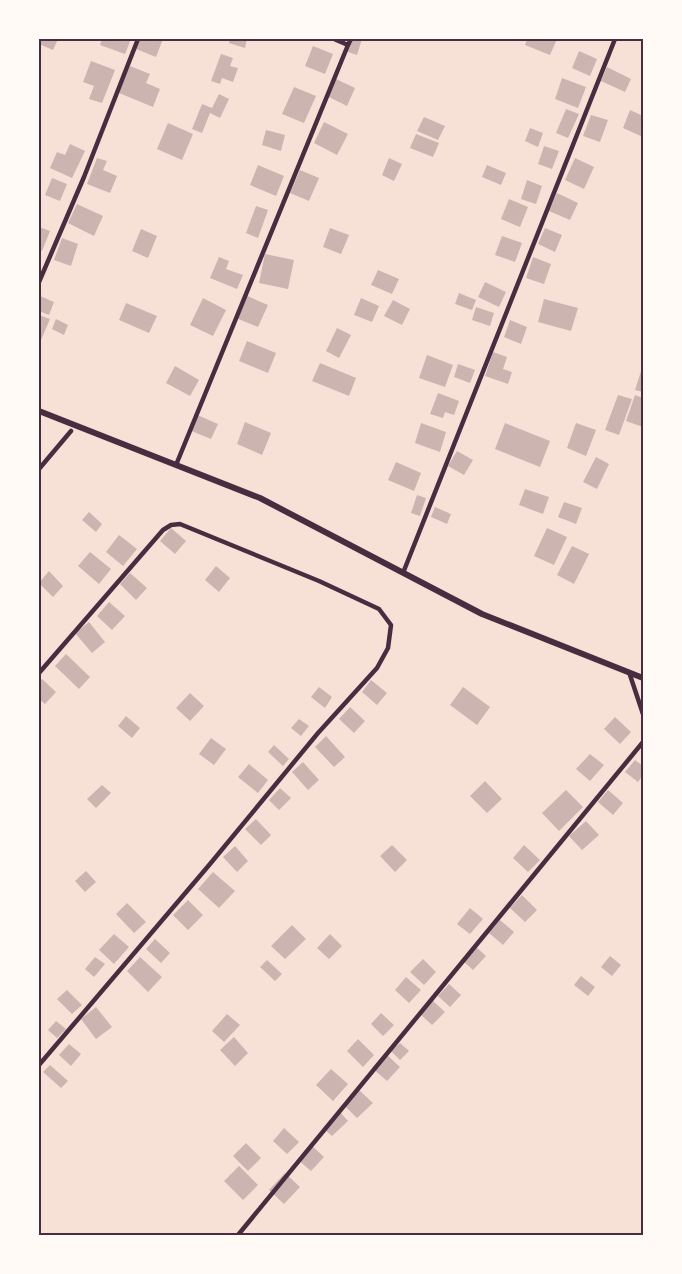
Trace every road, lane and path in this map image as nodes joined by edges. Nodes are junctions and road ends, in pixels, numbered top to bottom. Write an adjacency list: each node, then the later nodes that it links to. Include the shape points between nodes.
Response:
1 (138, 39): 5 (lane)
2 (334, 39): 4 (lane)
3 (615, 39): 10 (lane)
4 (350, 42): 8 (lane)
5 (39, 282)
6 (39, 411): 8 (street)
7 (71, 431): 9 (lane)
8 (176, 465): 10 (street, via 260,498)
9 (39, 469)
10 (403, 573): 11 (street, via 482,614)
11 (629, 672): 13 (street); 14 (lane)
12 (39, 673): 16 (lane, via 171,525 180,524 319,581 379,609 391,625 388,648 377,668)
13 (643, 678)
14 (643, 714)
15 (643, 742): 17 (lane)
16 (39, 1065)
17 (238, 1235)

